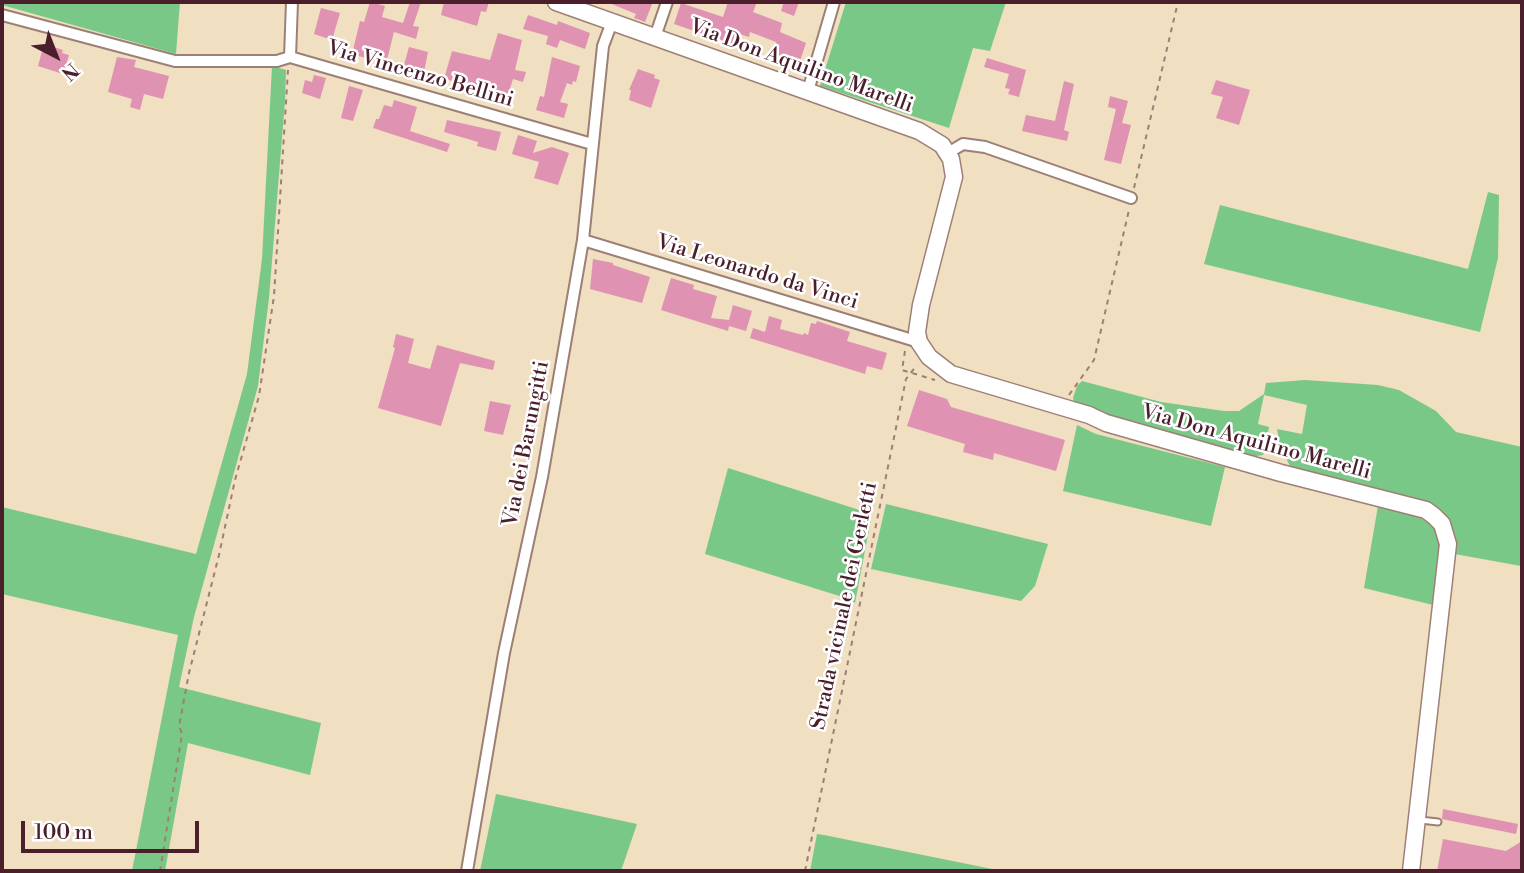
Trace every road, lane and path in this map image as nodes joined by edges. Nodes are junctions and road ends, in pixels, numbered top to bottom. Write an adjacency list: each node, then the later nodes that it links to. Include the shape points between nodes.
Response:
1 (292, 2): 8 (street)
2 (556, 2): 6 (street, Via Don Aquilino Marelli)
3 (667, 2): 7 (street)
4 (834, 2): 9 (street)
5 (2, 15): 8 (street, via 175,61 277,61)
6 (612, 22): 7 (street, Via Don Aquilino Marelli); 10 (street, Via dei Barungitti, via 603,46)
7 (655, 37): 9 (street, Via Don Aquilino Marelli)
8 (290, 57): 10 (street, Via Vincenzo Bellini); 21 (path, via 274,296 258,396 180,718 182,734)
9 (808, 91): 11 (street, Via Don Aquilino Marelli, via 919,131)
10 (593, 144): 13 (street, Via dei Barungitti)
11 (948, 153): 12 (street, via 963,144 985,147); 15 (street, via 954,177 921,305)
12 (1131, 198)
13 (583, 240): 14 (street, Via Leonardo da Vinci); 22 (street, Via dei Barungitti)
14 (899, 336): 15 (street, Via Leonardo da Vinci); 17 (path, via 905,348 902,369)
15 (919, 342): 16 (street, Via Don Aquilino Marelli)
16 (929, 357): 17 (path); 19 (street, Via Don Aquilino Marelli, via 961,379 1281,473 1426,510 1434,516 1442,524 1448,544)
17 (910, 372): 18 (path); 23 (path, Strada vicinale dei Gerletti)
18 (935, 381)
19 (1417, 820): 20 (lane); 24 (street, Via Don Aquilino Marelli)
20 (1438, 822)
21 (160, 871)
22 (467, 871)
23 (805, 871)
24 (1410, 871)

